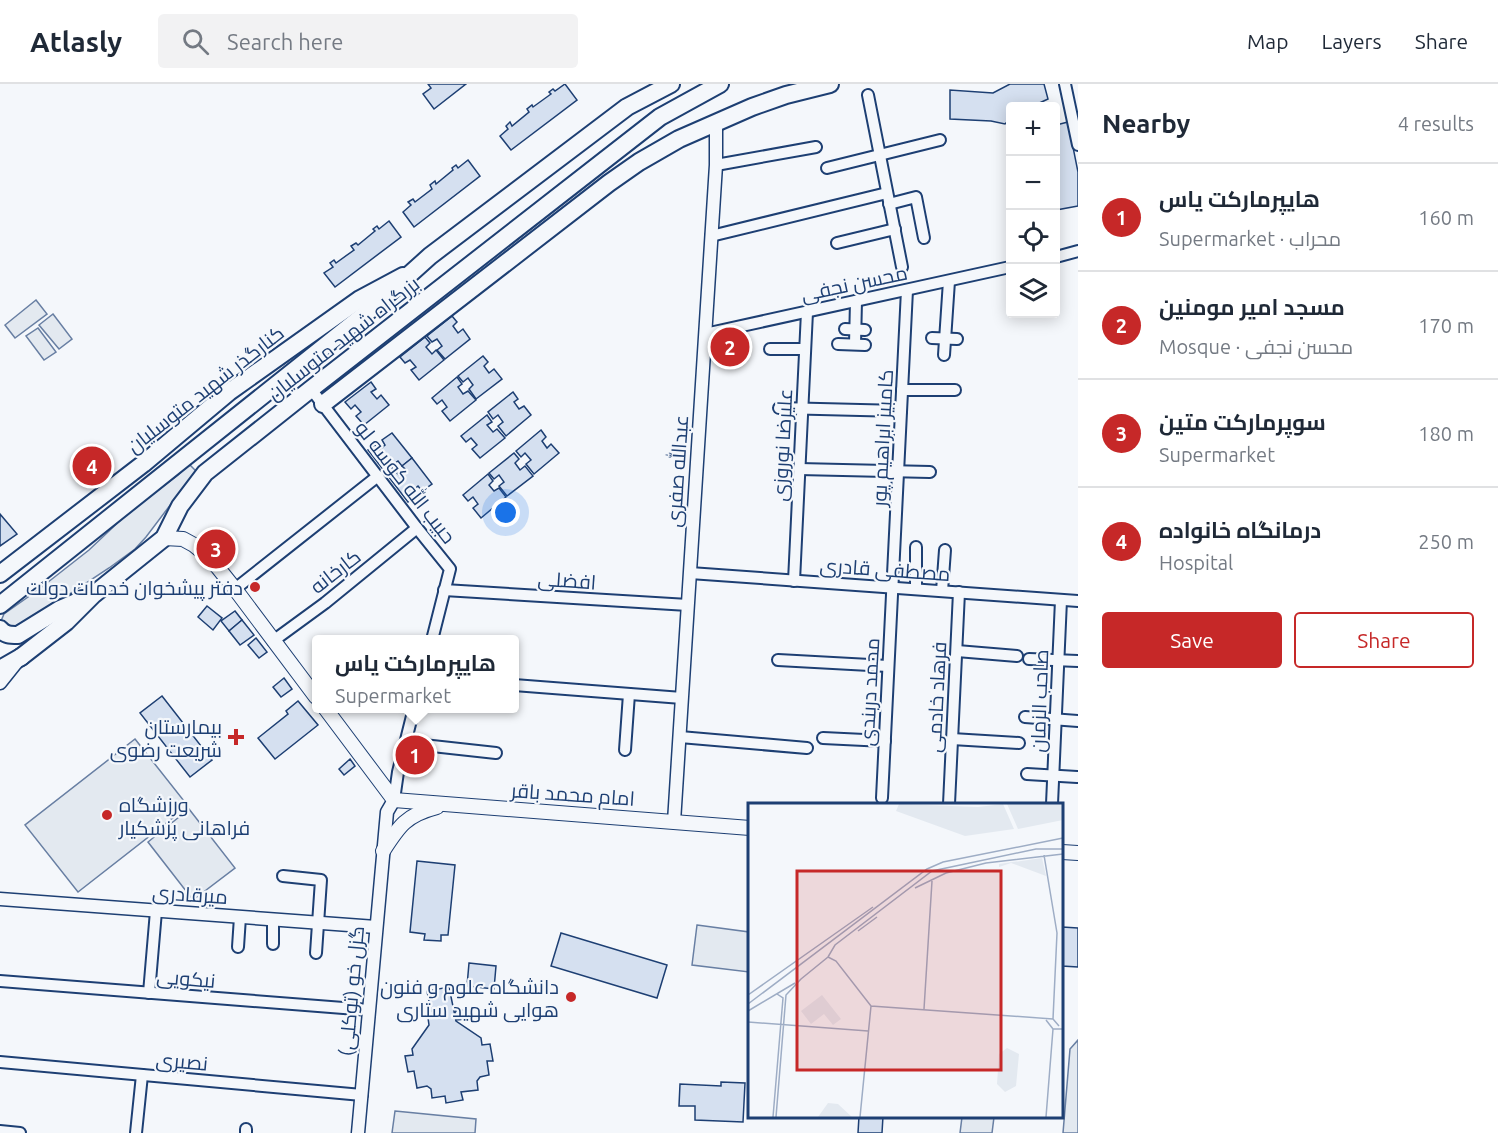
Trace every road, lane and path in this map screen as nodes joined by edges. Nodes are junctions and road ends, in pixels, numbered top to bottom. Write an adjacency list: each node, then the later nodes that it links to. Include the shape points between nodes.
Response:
1 (671, 84): 22 (main road, بزرگراه شهید متوسلیان, via 627,108)
2 (720, 84): 35 (main road, بزرگراه شهید متوسلیان, via 660,117)
3 (830, 84): 6 (main road, via 786,95)
4 (1065, 84): 8 (street)
5 (868, 95): 10 (street)
6 (717, 122): 11 (street, عبدالله صفری); 38 (main road, via 679,139 609,183)
7 (940, 140): 10 (street)
8 (1078, 145)
9 (816, 147): 11 (street)
10 (880, 156): 12 (street); 13 (street)
11 (716, 165): 15 (street, عبدالله صفری)
12 (827, 168)
13 (888, 199): 14 (street); 15 (street); 16 (street, via 916,197)
14 (895, 229): 17 (street); 20 (street)
15 (711, 236): 27 (street, عبدالله صفری)
16 (924, 238)
17 (837, 243)
18 (1078, 251): 19 (street)
19 (1060, 255)
20 (902, 267)
21 (1006, 268): 23 (street, محسن نجفی)
22 (414, 270): 51 (main road, کنارگذر شهید متوسلیان, via 360,299 230,392); 62 (main road, بزرگراه شهید متوسلیان, via 370,310)
23 (949, 280): 24 (street, محسن نجفی); 29 (street)
24 (907, 290): 25 (street, محسن نجفی); 36 (street, کامبیز ابراهیم پور)
25 (856, 301): 26 (street, محسن نجفی); 31 (street, via 855,329 860,345)
26 (807, 312): 27 (street, محسن نجفی); 33 (street, علیرضا نوروزی)
27 (705, 334): 50 (street, عبدالله صفری)
28 (932, 338): 29 (street)
29 (945, 339): 30 (street); 34 (street)
30 (957, 339)
31 (838, 344)
32 (770, 349): 33 (street)
33 (805, 349): 40 (street, علیرضا نوروزی)
34 (944, 355)
35 (311, 388): 38 (street, حبیب الله کوسه لو); 47 (main road, بزرگراه شهید متوسلیان, via 205,473 180,506)
36 (902, 390): 37 (street); 41 (street, کامبیز ابراهیم پور)
37 (955, 390)
38 (323, 404): 45 (street, حبیب الله کوسه لو)
39 (779, 408): 40 (street)
40 (802, 408): 41 (street); 42 (street, علیرضا نوروزی)
41 (901, 411): 43 (street, کامبیز ابراهیم پور)
42 (799, 469): 43 (street); 52 (street, علیرضا نوروزی)
43 (898, 471): 44 (street); 53 (street, کامبیز ابراهیم پور)
44 (930, 472)
45 (378, 476): 46 (street, حبیب الله کوسه لو); 54 (street)
46 (417, 528): 55 (street, حبیب الله کوسه لو, via 450,569); 66 (street, کارخانه)
47 (164, 538): 54 (main road, via 183,539 194,545); 59 (main road, بزرگراه شهید متوسلیان)
48 (916, 547): 56 (street)
49 (945, 550): 57 (street)
50 (690, 573): 52 (street, مصطفی قادری); 63 (street, عبدالله صفری)
51 (0, 574)
52 (794, 581): 53 (street, مصطفی قادری)
53 (892, 588): 56 (street, مصطفی قادری); 74 (street, محمد دربندی)
54 (235, 589): 66 (main road)
55 (444, 590): 63 (street, افضلی); 65 (street, حبیب الله کوسه لو)
56 (916, 590): 57 (street, مصطفی قادری)
57 (942, 591): 58 (street, مصطفی قادری)
58 (959, 592): 60 (street, مصطفی قادری); 67 (street, فرهاد خادمی)
59 (93, 595): 64 (main road, via 60,609 18,635); 69 (main road, بزرگراه شهید متوسلیان)
60 (1061, 600): 61 (street, مصطفی قادری); 72 (street, صاحب الزمان)
61 (1078, 601)
62 (0, 605)
63 (688, 605): 80 (street, عبدالله صفری)
64 (0, 629)
65 (433, 635)
66 (273, 640): 78 (main road)
67 (957, 651): 68 (street); 88 (street, فرهاد خادمی)
68 (1017, 656)
69 (21, 657): 75 (main road); 76 (street)
70 (1029, 659): 72 (street)
71 (778, 660): 74 (street)
72 (1058, 660): 73 (street); 84 (street, صاحب الزمان)
73 (1078, 661)
74 (888, 666): 89 (street, محمد دربندی)
75 (0, 669)
76 (0, 683)
77 (519, 685): 79 (street)
78 (312, 692)
79 (629, 694): 80 (street); 93 (street)
80 (682, 698): 86 (street, عبدالله صفری)
81 (329, 713): 99 (main road)
82 (413, 713): 90 (street)
83 (1025, 717): 84 (street)
84 (1056, 720): 85 (street); 96 (street, صاحب الزمان)
85 (1078, 721)
86 (680, 737): 92 (street); 103 (street, عبدالله صفری)
87 (823, 738): 89 (street)
88 (952, 739): 91 (street); 100 (street, فرهاد خادمی)
89 (885, 741): 98 (street, محمد دربندی)
90 (405, 743): 94 (street); 99 (street)
91 (1019, 743)
92 (807, 748)
93 (625, 750)
94 (496, 753)
95 (1027, 774): 96 (street)
96 (1054, 777): 97 (street); 101 (street, صاحب الزمان)
97 (1077, 777)
98 (882, 798)
99 (394, 800): 102 (main road, امام محمد باقر); 105 (street, گزل خو (توکلی), via 387,812)
100 (949, 803)
101 (1052, 803)
102 (448, 804): 103 (main road, امام محمد باقر); 105 (main road, via 420,811 406,820)
103 (674, 822): 104 (main road, امام محمد باقر)
104 (748, 828)
105 (383, 851): 114 (street, گزل خو (توکلی))
106 (1063, 852): 107 (main road)
107 (1078, 853)
108 (283, 876): 113 (street, via 321,880)
109 (0, 899): 110 (street, میرقادری)
110 (156, 911): 111 (street, میرقادری); 119 (street)
111 (240, 917): 112 (street, میرقادری); 116 (street)
112 (273, 920): 113 (street, میرقادری); 115 (street)
113 (317, 923): 114 (street, میرقادری); 117 (street)
114 (376, 927): 120 (street, گزل خو (توکلی))
115 (273, 944)
116 (238, 947)
117 (316, 953)
118 (0, 981): 119 (street, نیکویی)
119 (149, 993): 120 (street, نیکویی)
120 (369, 1011): 123 (street, گزل خو (توکلی))
121 (0, 1062): 122 (street, نصیری)
122 (142, 1075): 123 (street, نصیری); 126 (street)
123 (362, 1095): 127 (street, گزل خو (توکلی))
124 (0, 1131): 125 (street)
125 (20, 1133)
126 (136, 1133)
127 (358, 1133)

